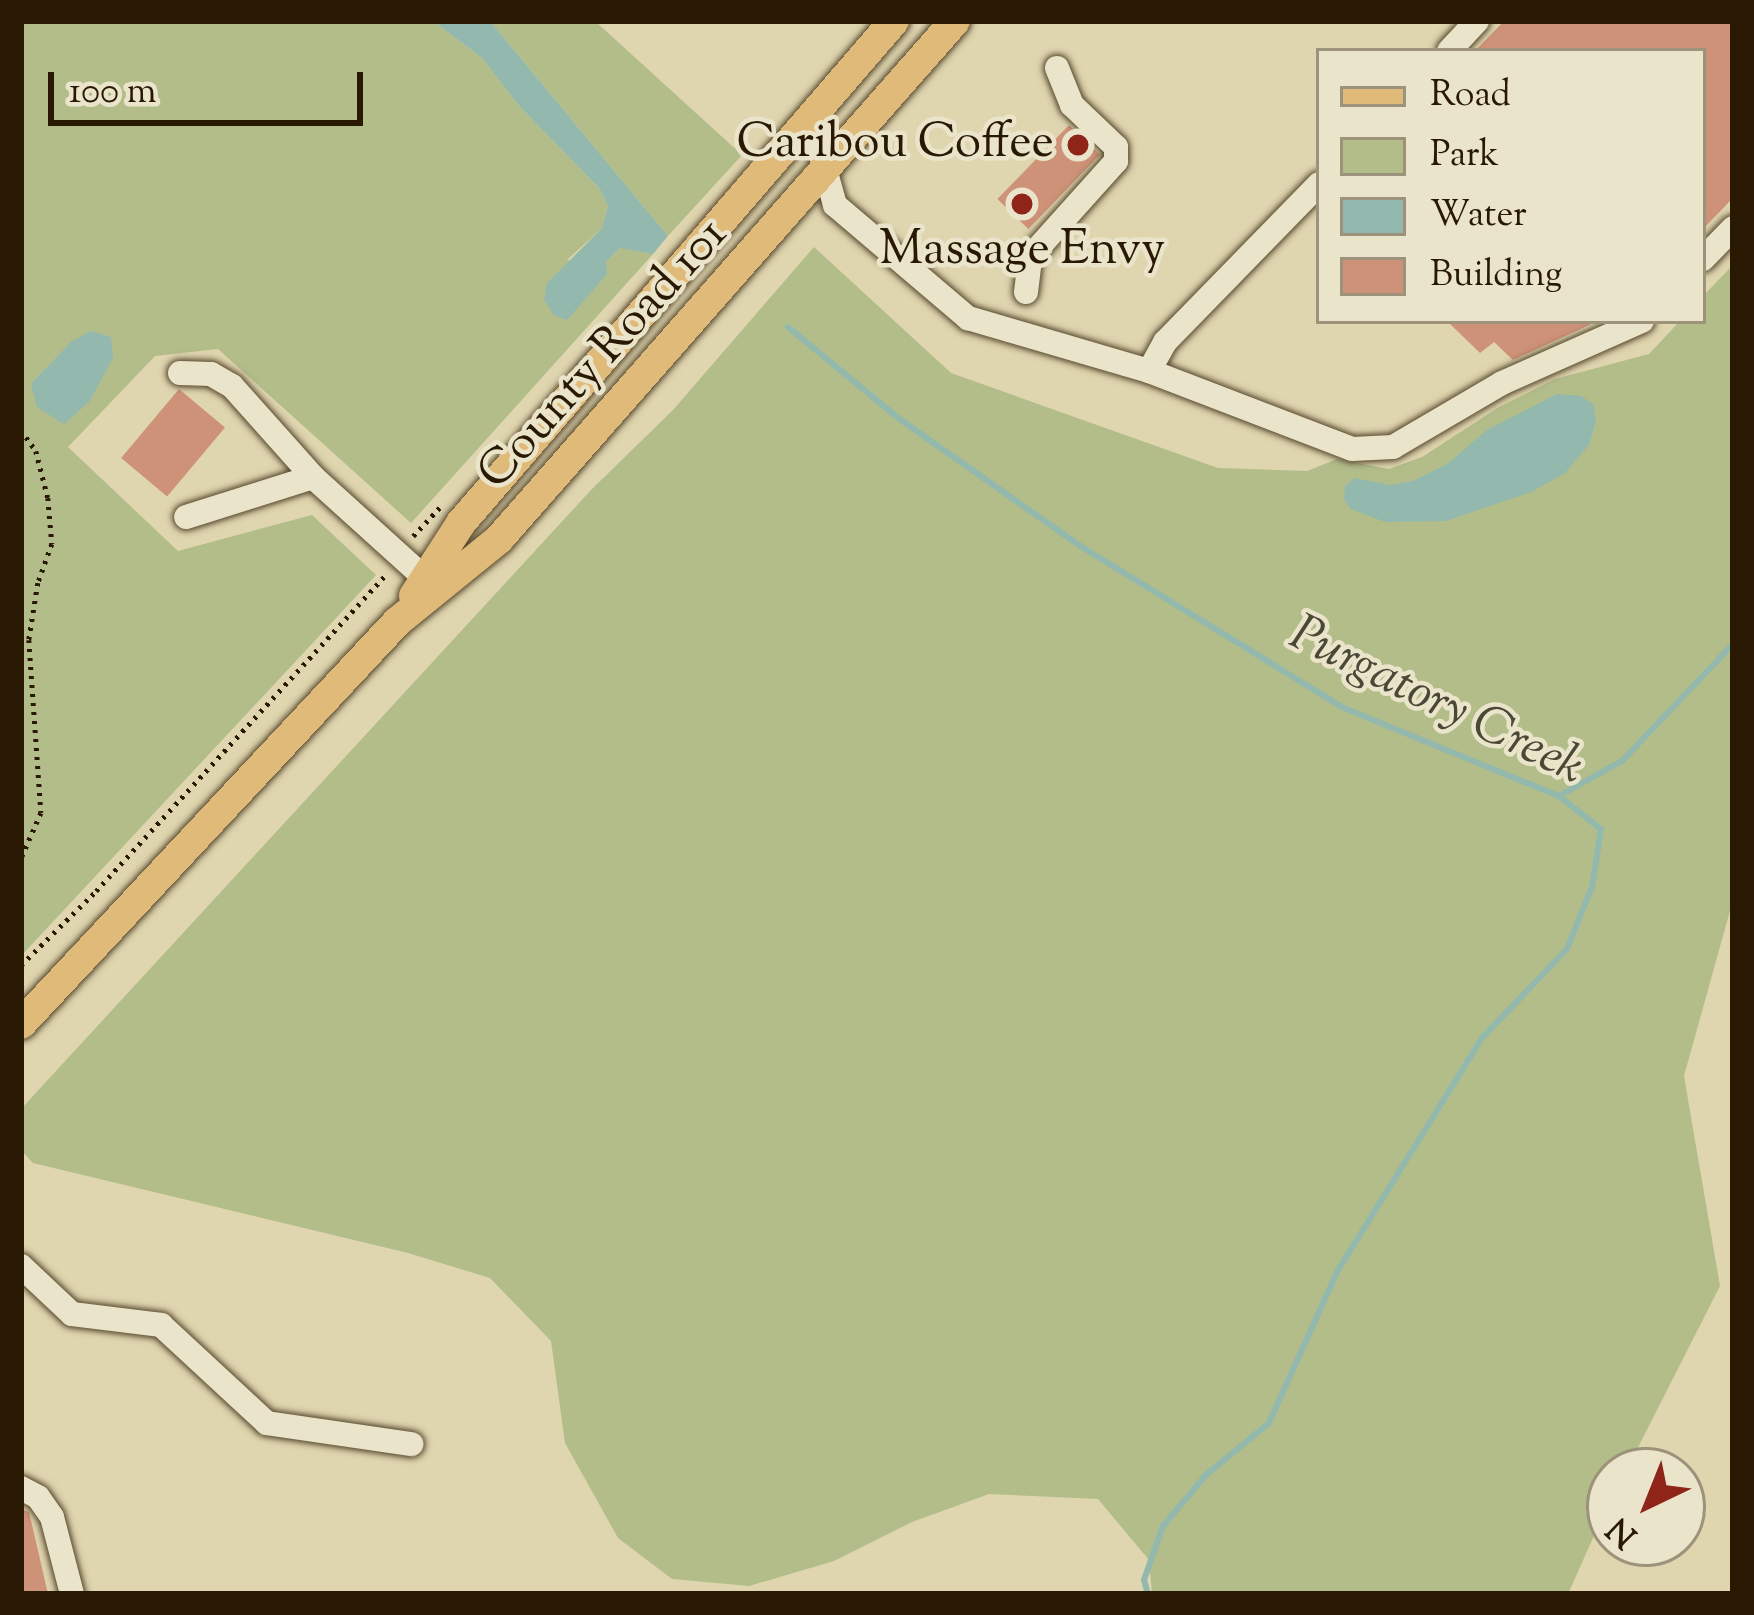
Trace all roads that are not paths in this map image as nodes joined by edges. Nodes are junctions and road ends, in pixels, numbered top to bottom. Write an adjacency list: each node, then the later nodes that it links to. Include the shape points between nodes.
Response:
1 (894, 21): 6 (main road, County Road 101)
2 (955, 21): 7 (main road, County Road 101)
3 (1477, 21): 4 (street)
4 (1452, 48)
5 (1057, 68): 11 (street, via 1072,105 1115,147 1116,161 1030,256)
6 (812, 122): 7 (street); 17 (main road, County Road 101, via 461,524)
7 (824, 174): 13 (street, via 835,205 968,318); 17 (main road, County Road 101, via 499,539)
8 (1316, 187): 13 (street, via 1165,342)
9 (1733, 228): 10 (street)
10 (1706, 256)
11 (1026, 292)
12 (1635, 324): 13 (street, via 1502,382 1393,447 1352,448)
13 (1149, 371)
14 (180, 374): 15 (street, via 211,374 232,386)
15 (313, 477): 16 (street); 17 (street)
16 (186, 517)
17 (431, 584): 18 (main road, County Road 101)
18 (21, 1024)
19 (21, 1266): 20 (street, via 72,1314 160,1325 267,1423)
20 (411, 1444)
21 (21, 1488): 22 (street, via 52,1517)
22 (71, 1594)

